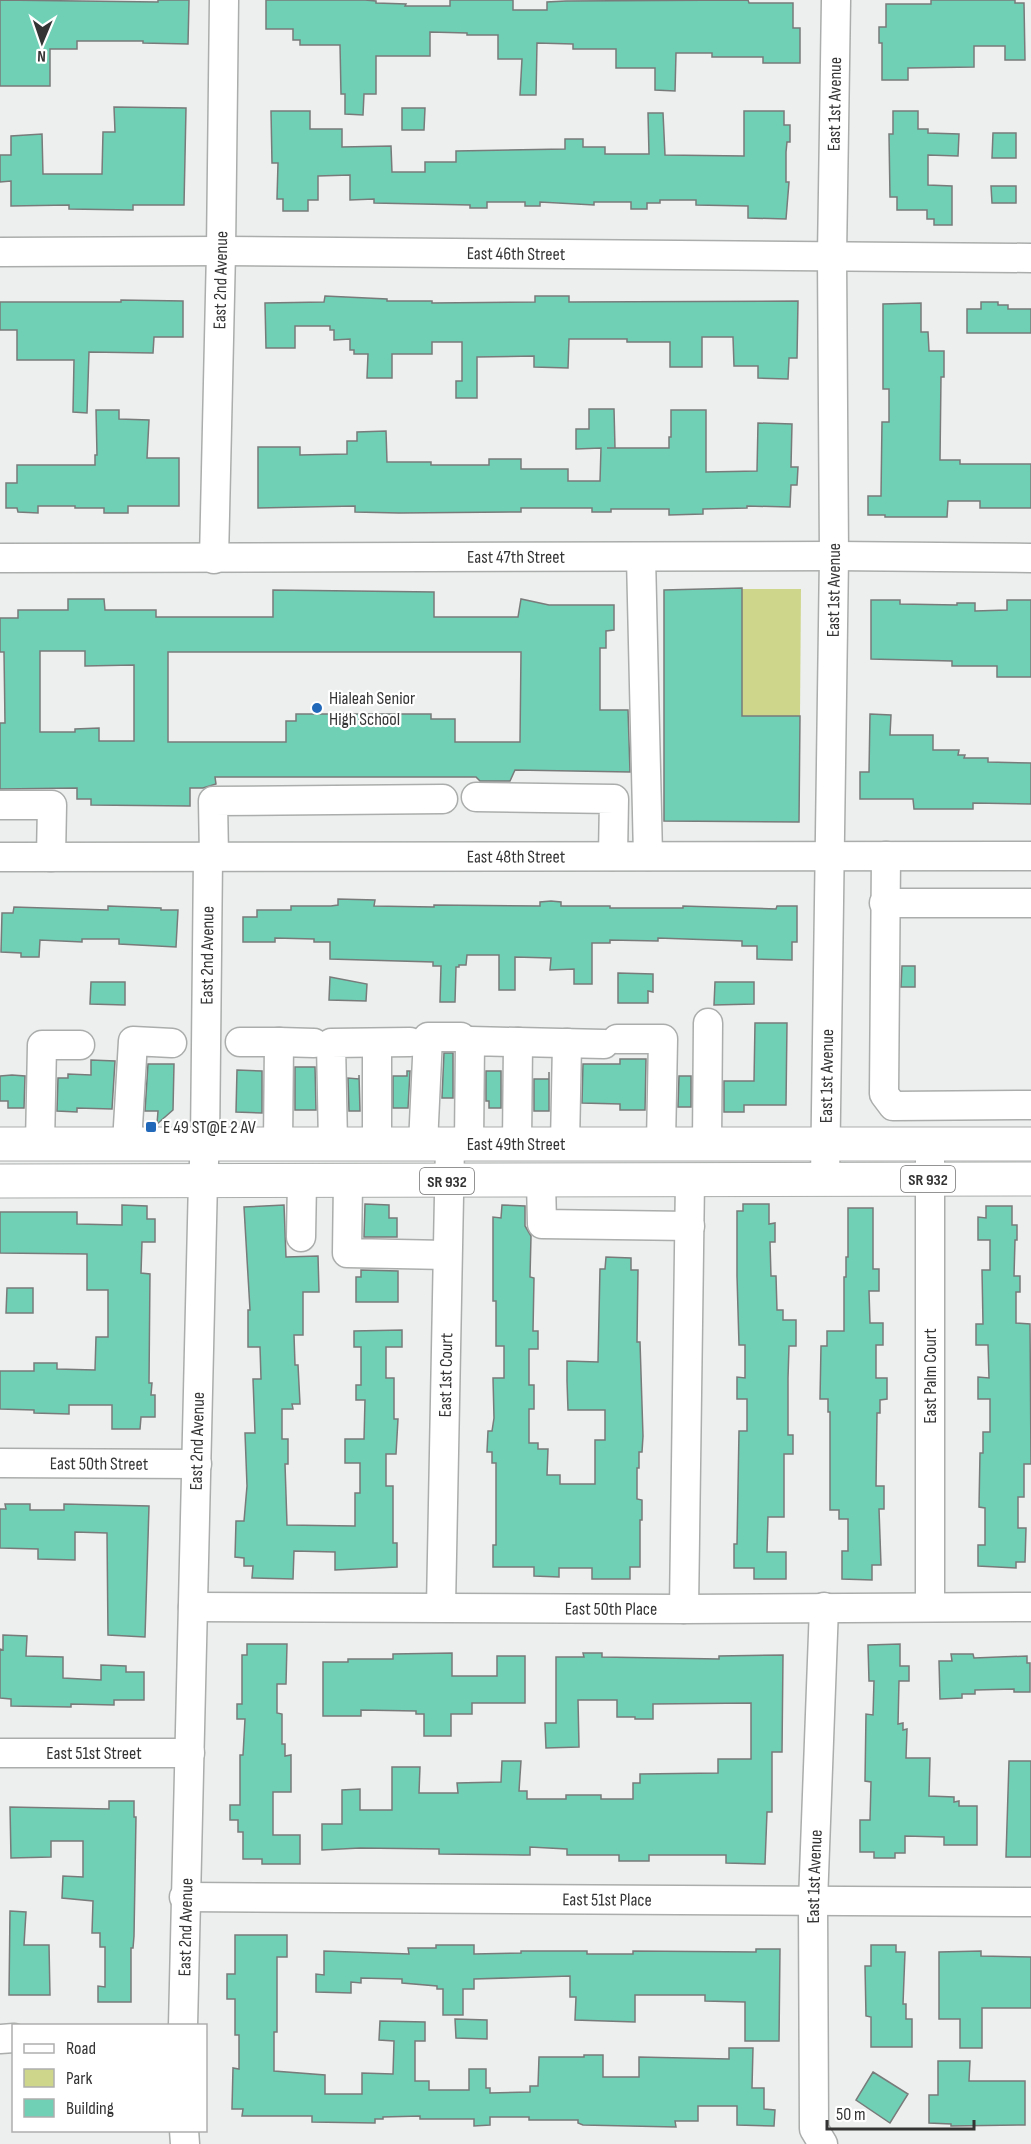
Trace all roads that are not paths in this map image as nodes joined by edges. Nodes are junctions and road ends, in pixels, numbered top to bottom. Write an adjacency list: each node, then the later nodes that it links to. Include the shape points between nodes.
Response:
1 (224, 0): 3 (street, East 2nd Avenue)
2 (836, 0): 5 (street, East 1st Avenue)
3 (221, 251): 4 (street, East 46th Street); 5 (street, East 46th Street); 11 (street, East 2nd Avenue)
4 (0, 252)
5 (832, 256): 6 (street, East 46th Street); 7 (street, East 1st Avenue)
6 (1031, 258)
7 (834, 556): 8 (street, East 47th Street); 10 (street, East 47th Street); 17 (street, East 1st Avenue)
8 (641, 557): 11 (street, East 47th Street); 16 (street)
9 (0, 558): 11 (street, East 47th Street)
10 (1031, 558)
11 (214, 559)
12 (477, 797): 15 (street, via 614,799)
13 (443, 799): 22 (street, East 2nd Avenue, via 213,801)
14 (0, 805): 21 (street, via 52,805)
15 (613, 856): 16 (street, East 48th Street); 22 (street, East 48th Street)
16 (648, 856): 17 (street, East 48th Street)
17 (830, 856): 18 (street, East 48th Street); 40 (street, East 1st Avenue)
18 (885, 856): 19 (street, East 48th Street); 23 (street)
19 (1031, 856)
20 (0, 857): 21 (street, East 48th Street)
21 (51, 857): 22 (street, East 48th Street)
22 (211, 857): 43 (street, East 2nd Avenue)
23 (884, 903): 24 (street); 36 (street, via 884,1094 893,1106)
24 (1031, 903)
25 (708, 1023): 39 (street)
26 (461, 1037): 47 (street, via 428,1037)
27 (240, 1042): 28 (street)
28 (279, 1042): 33 (street); 44 (street)
29 (377, 1042): 30 (street); 45 (street, via 331,1043); 46 (street)
30 (410, 1042)
31 (518, 1042): 34 (street); 47 (street, via 470,1041); 48 (street)
32 (172, 1043): 37 (street, via 133,1041)
33 (314, 1043)
34 (567, 1043): 38 (street, via 663,1040); 49 (street)
35 (80, 1045): 42 (street, via 42,1045)
36 (1031, 1105)
37 (127, 1143): 42 (main road, East 49th Street / SR 932); 43 (main road, East 49th Street / SR 932)
38 (661, 1143): 39 (main road, East 49th Street / SR 932); 49 (main road, East 49th Street / SR 932)
39 (707, 1143): 40 (main road, East 49th Street / SR 932)
40 (826, 1143): 50 (main road, East 49th Street / SR 932); 57 (street, East 1st Avenue)
41 (0, 1144): 42 (main road, East 49th Street / SR 932)
42 (40, 1144)
43 (205, 1144): 44 (main road, East 49th Street / SR 932); 54 (street, East 2nd Avenue)
44 (278, 1144): 45 (main road, East 49th Street / SR 932)
45 (333, 1144): 46 (main road, East 49th Street / SR 932)
46 (377, 1144): 47 (main road, East 49th Street / SR 932)
47 (447, 1144): 48 (main road, East 49th Street / SR 932); 61 (street, East 1st Court)
48 (517, 1144): 49 (main road, East 49th Street / SR 932)
49 (565, 1144)
50 (930, 1144): 51 (main road, East 49th Street / SR 932); 52 (street, East Palm Court)
51 (1031, 1144)
52 (930, 1179): 53 (main road, East 49th Street / SR 932); 57 (main road, East 49th Street / SR 932); 70 (street, East Palm Court)
53 (1031, 1179)
54 (203, 1180): 58 (main road, East 49th Street / SR 932); 59 (main road, East 49th Street / SR 932); 66 (street, East 2nd Avenue)
55 (541, 1180): 56 (main road, East 49th Street / SR 932); 61 (main road, East 49th Street / SR 932); 62 (street, via 542,1224)
56 (690, 1180): 57 (main road, East 49th Street / SR 932); 62 (street)
57 (825, 1180)
58 (0, 1181)
59 (302, 1181): 60 (main road, East 49th Street / SR 932); 63 (street)
60 (348, 1181): 61 (main road, East 49th Street / SR 932); 64 (street, via 347,1253)
61 (449, 1181): 64 (street, East 1st Court)
62 (690, 1226): 72 (street)
63 (301, 1237)
64 (447, 1255): 67 (street, East 1st Court)
65 (0, 1463): 66 (street, East 50th Street)
66 (197, 1464): 68 (street, East 2nd Avenue)
67 (441, 1606): 68 (street, East 50th Place); 72 (street, East 50th Place)
68 (193, 1607): 74 (street, East 2nd Avenue)
69 (824, 1607): 70 (street, East 50th Place); 72 (street, East 50th Place); 76 (street, East 1st Avenue)
70 (930, 1607): 71 (street, East 50th Place)
71 (1031, 1607)
72 (684, 1609)
73 (0, 1753): 74 (street, East 51st Street)
74 (190, 1753): 75 (street, East 2nd Avenue)
75 (184, 1897): 76 (street, East 51st Place); 78 (street, East 2nd Avenue)
76 (813, 1902): 77 (street, East 51st Place); 79 (street, East 1st Avenue, via 814,2129)
77 (1031, 1902)
78 (183, 2024)
79 (824, 2144)

